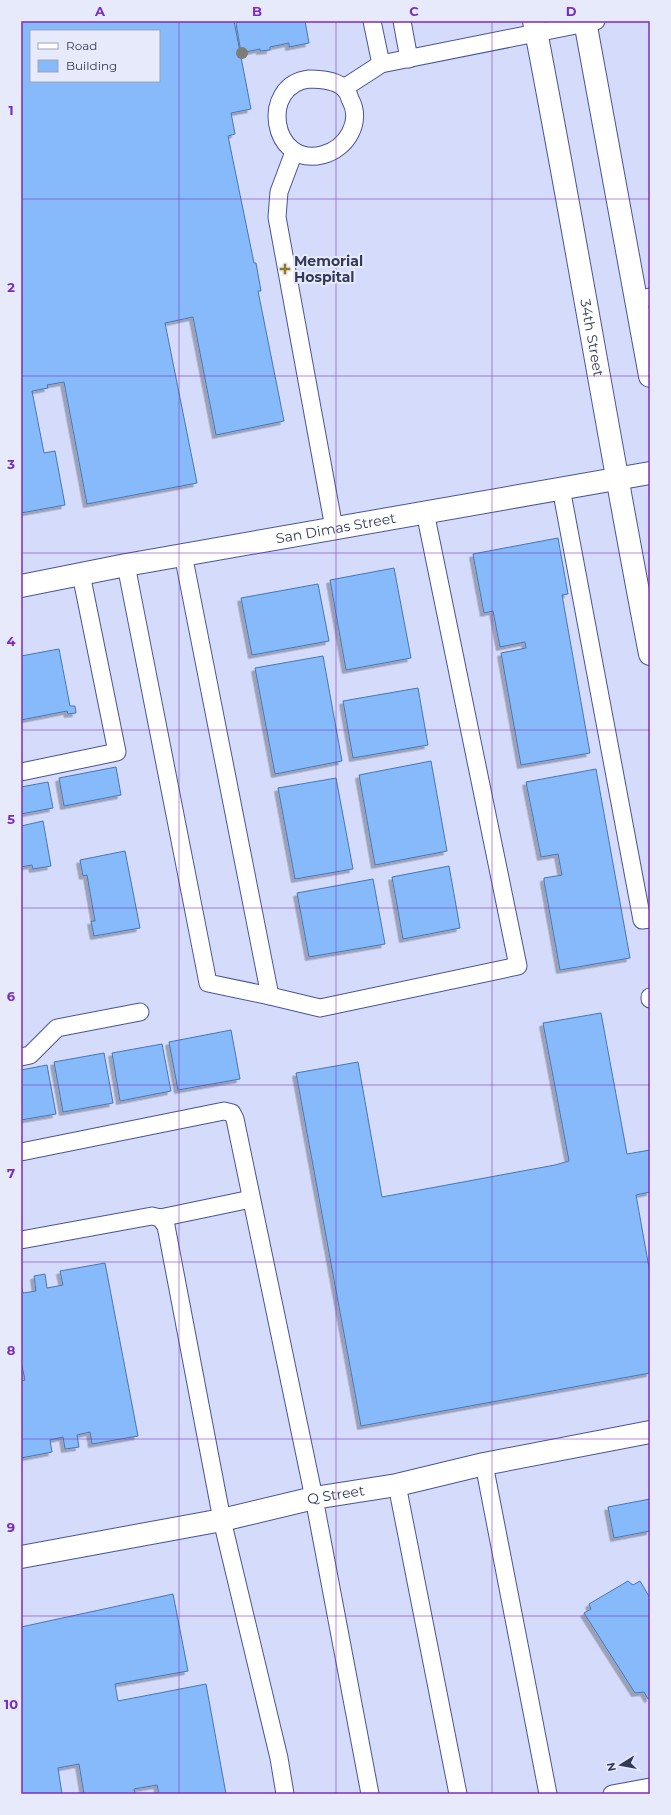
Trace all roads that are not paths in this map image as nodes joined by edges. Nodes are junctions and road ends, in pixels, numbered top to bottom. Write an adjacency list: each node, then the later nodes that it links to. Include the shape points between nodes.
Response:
1 (372, 21): 6 (lane)
2 (402, 21): 5 (lane)
3 (589, 22): 4 (lane); 9 (street)
4 (535, 27): 5 (lane); 12 (street, 34th Street, via 564,177)
5 (409, 59): 6 (lane)
6 (381, 64): 7 (lane)
7 (344, 88): 8 (lane, via 354,105 355,114 353,129 345,142 321,155 308,156); 8 (lane, via 333,82 309,79 296,82 280,99 277,116 285,144)
8 (294, 152): 15 (lane, via 279,192 277,217)
9 (643, 298): 10 (street)
10 (650, 376)
11 (650, 473): 12 (street, San Dimas Street)
12 (616, 479): 13 (street, San Dimas Street); 20 (street, 34th Street)
13 (561, 488): 14 (street, San Dimas Street); 22 (lane, via 642,920)
14 (425, 512): 15 (street, San Dimas Street); 23 (lane, via 518,966 320,1008)
15 (334, 528): 16 (street, San Dimas Street)
16 (183, 554): 17 (street, San Dimas Street); 23 (lane)
17 (126, 564): 18 (street, San Dimas Street); 23 (lane, via 208,983)
18 (81, 574): 19 (street, San Dimas Street); 21 (lane, via 117,752)
19 (21, 586)
20 (650, 654)
21 (21, 772)
22 (650, 919)
23 (270, 996)
24 (140, 1012): 25 (lane, via 56,1028 30,1055)
25 (21, 1057)
26 (21, 1152): 27 (lane, via 224,1111 232,1113 235,1119)
27 (251, 1199): 28 (lane); 33 (lane)
28 (160, 1218): 29 (lane, via 152,1216); 34 (lane, via 166,1226)
29 (21, 1240)
30 (650, 1432): 31 (street, Q Street)
31 (484, 1464): 32 (street, Q Street); 40 (lane)
32 (396, 1485): 33 (street, Q Street); 39 (lane)
33 (314, 1498): 34 (street, Q Street); 38 (lane)
34 (222, 1520): 35 (street, Q Street); 37 (lane, via 279,1758)
35 (21, 1557)
36 (650, 1787): 41 (lane)
37 (284, 1794)
38 (370, 1794)
39 (458, 1794)
40 (548, 1794)
41 (612, 1794)

